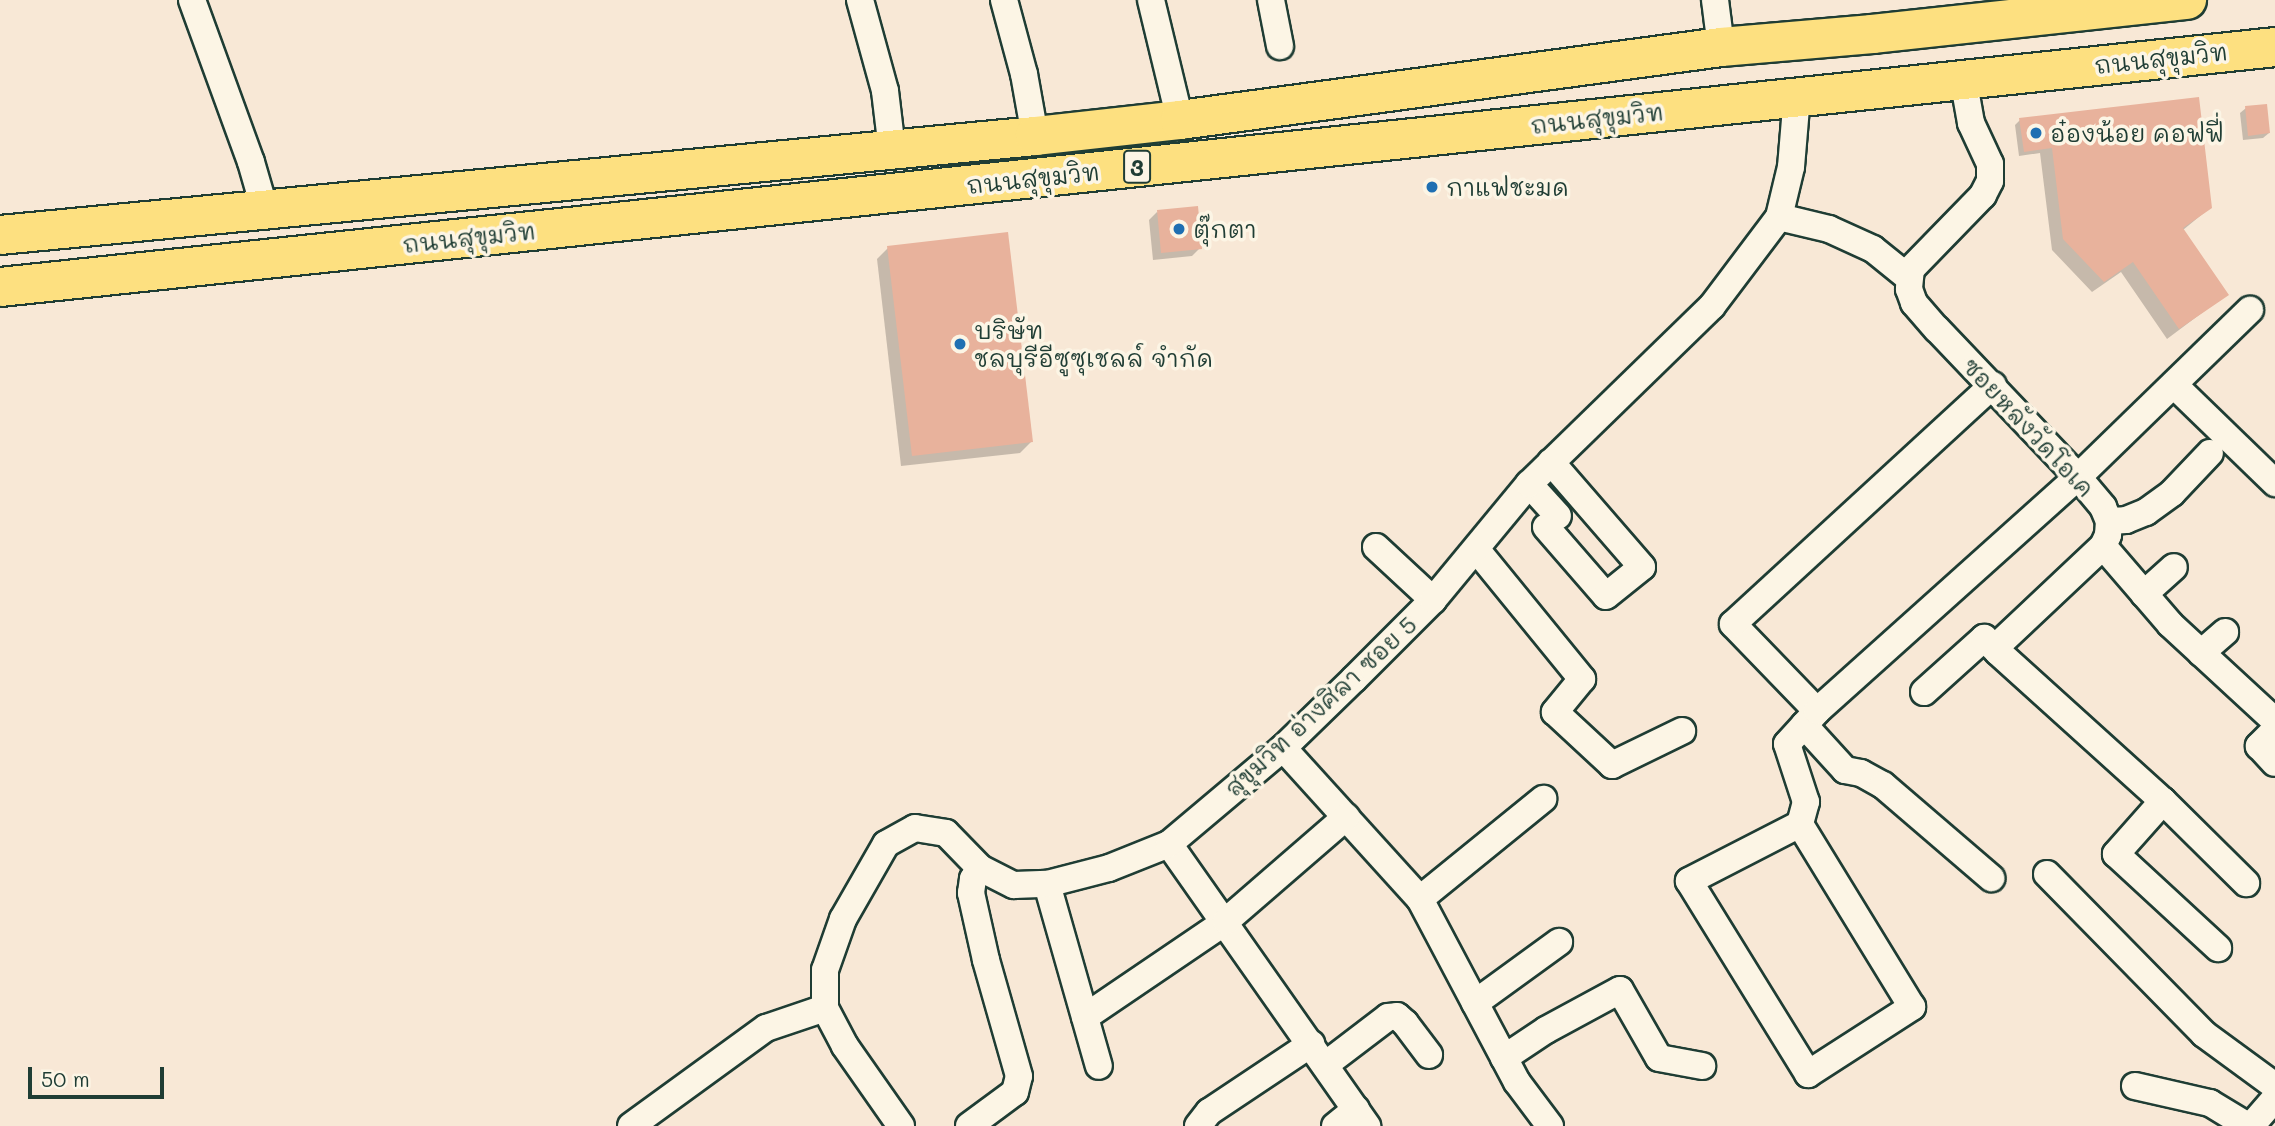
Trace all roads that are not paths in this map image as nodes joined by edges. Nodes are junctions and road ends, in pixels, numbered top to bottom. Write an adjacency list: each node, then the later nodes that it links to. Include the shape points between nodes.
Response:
1 (192, 0): 16 (street)
2 (860, 0): 15 (street, via 885,91)
3 (1004, 0): 14 (street)
4 (1151, 0): 13 (street)
5 (1271, 0): 8 (street)
6 (1715, 0): 9 (street)
7 (2187, 0): 9 (highway, ถนนสุขุมวิท / 3)
8 (1280, 46)
9 (1721, 47): 13 (highway, ถนนสุขุมวิท / 3)
10 (2275, 47): 11 (highway, ถนนสุขุมวิท / 3)
11 (1963, 78): 12 (highway, ถนนสุขุมวิท / 3); 19 (street, via 1971,122 1990,164 1990,181 1983,195 1921,257)
12 (1797, 96): 17 (street, สุขุมวิท อ่างศิลา ซอย 5, via 1791,167); 20 (highway, ถนนสุขุมวิท / 3)
13 (1180, 120): 14 (highway, ถนนสุขุมวิท / 3)
14 (1035, 136): 15 (highway, ถนนสุขุมวิท / 3)
15 (892, 150): 16 (highway, ถนนสุขุมวิท / 3)
16 (264, 207): 18 (highway, ถนนสุขุมวิท / 3)
17 (1779, 217): 19 (street, via 1829,229 1873,249); 25 (street, สุขุมวิท อ่างศิลา ซอย 5, via 1712,306)
18 (0, 235)
19 (1909, 278): 22 (street, ซอยหลังวัดโอเค, via 1914,303)
20 (0, 287)
21 (2250, 310): 23 (street)
22 (1993, 385): 26 (street, ซอยหลังวัดโอเค); 41 (street, via 1733,624)
23 (2174, 385): 26 (street); 27 (street)
24 (2210, 453): 31 (street, via 2172,493)
25 (1551, 462): 28 (street, สุขุมวิท อ่างศิลา ซอย 5); 29 (street)
26 (2078, 477): 31 (street, ซอยหลังวัดโอเค, via 2103,507); 41 (street)
27 (2275, 483)
28 (1528, 484): 30 (street); 33 (street, สุขุมวิท อ่างศิลา ซอย 5)
29 (1579, 496): 30 (street); 30 (street, via 1642,567 1606,596)
30 (1546, 527)
31 (2106, 534): 35 (street, ซอยหลังวัดโอเค); 38 (street, via 2001,642)
32 (1377, 547): 36 (street)
33 (1476, 549): 36 (street, สุขุมวิท อ่างศิลา ซอย 5); 44 (street, via 1581,679 1555,712 1612,765)
34 (2174, 567): 35 (street)
35 (2144, 594): 39 (street, ซอยหลังวัดโอเค)
36 (1433, 600): 45 (street, สุขุมวิท อ่างศิลา ซอย 5)
37 (2225, 632): 39 (street)
38 (1998, 652): 40 (street, via 1984,638); 48 (street, via 2140,769)
39 (2201, 653): 42 (street, ซอยหลังวัดโอเค)
40 (1924, 692)
41 (1810, 718): 50 (street, via 1787,744 1806,803); 54 (street, via 1844,770 1883,785)
42 (2275, 721)
43 (2275, 730): 46 (street, via 2259,746)
44 (1682, 731)
45 (1283, 748): 49 (street); 51 (street, สุขุมวิท อ่างศิลา ซอย 5)
46 (2275, 763)
47 (1544, 799): 57 (street)
48 (2163, 801): 55 (street); 60 (street, via 2116,854)
49 (1346, 817): 57 (street); 58 (street)
50 (1800, 824): 50 (street, via 1912,1007 1808,1074 1689,881)
51 (1169, 844): 56 (street, สุขุมวิท อ่างศิลา ซอย 5, via 1109,868); 58 (street)
52 (980, 868): 56 (street, สุขุมวิท อ่างศิลา ซอย 5, via 1014,885); 62 (street, สุขุมวิท อ่างศิลา ซอย 5, via 946,833 915,828 886,844 843,919 825,970); 74 (street, via 971,893 1019,1076 1015,1093)
53 (2048, 874): 70 (street, via 2204,1034)
54 (1991, 878)
55 (2246, 883)
56 (1046, 884): 63 (street)
57 (1420, 899): 61 (street)
58 (1226, 921): 63 (street); 64 (street)
59 (1559, 942): 61 (street)
60 (2218, 948)
61 (1475, 1003): 66 (street)
62 (825, 1008): 72 (street, via 766,1028); 73 (street, สุขุมวิท อ่างศิลา ซอย 5, via 845,1046)
63 (1084, 1017): 67 (street)
64 (1318, 1054): 65 (street, via 1397,1016); 71 (street); 75 (street, via 1209,1112)
65 (1429, 1055)
66 (1504, 1058): 68 (street, via 1620,990 1659,1058); 77 (street)
67 (1099, 1066)
68 (1702, 1066)
69 (2135, 1086): 70 (street)
70 (2265, 1110)
71 (1361, 1118): 76 (street)
72 (631, 1126)
73 (901, 1126)
74 (969, 1126)
75 (1198, 1126)
76 (1335, 1126)
77 (1550, 1126)

